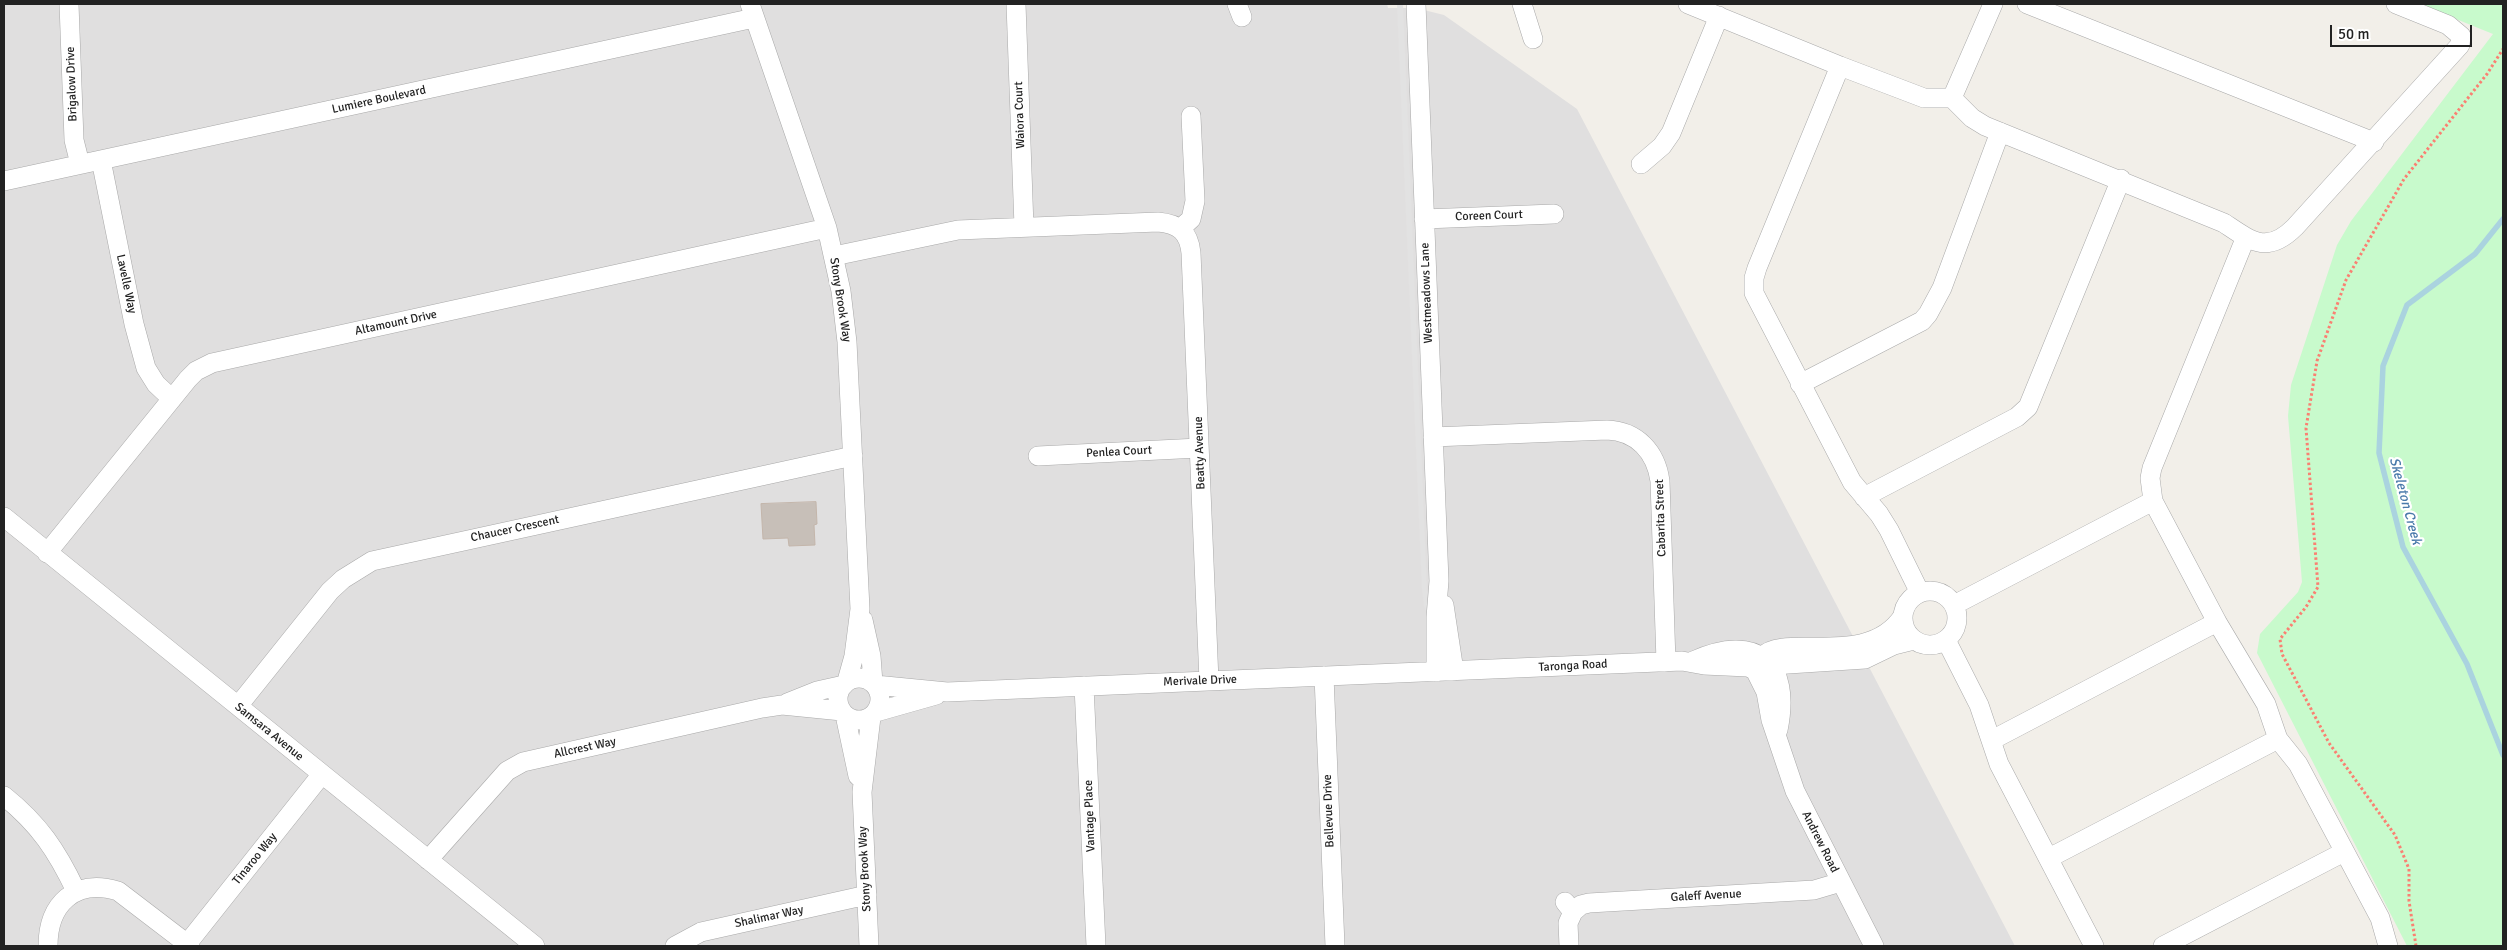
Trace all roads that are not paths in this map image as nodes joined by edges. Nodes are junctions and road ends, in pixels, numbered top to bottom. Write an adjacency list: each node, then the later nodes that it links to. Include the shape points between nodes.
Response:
1 (69, 4): 18 (street, Brigalow Drive, via 74,140)
2 (1016, 4): 24 (street, Waiora Court)
3 (1416, 4): 23 (street, Westmeadows Lane)
4 (1522, 4): 11 (street)
5 (1688, 4): 10 (street)
6 (1993, 4): 13 (street)
7 (2027, 4): 16 (street)
8 (2396, 4): 16 (street, via 2448,25 2462,40 2457,51)
9 (752, 11): 17 (street, Lumiere Boulevard); 25 (street, Stony Brook Way)
10 (1719, 16): 12 (street); 19 (street, via 1671,133 1662,146)
11 (1533, 39)
12 (1840, 66): 13 (street, via 1924,98); 29 (street, via 1754,278 1758,303)
13 (1952, 98): 15 (street, via 1972,118)
14 (1191, 116): 26 (street, via 1195,201 1191,219)
15 (2000, 132): 20 (street); 29 (street, via 1942,288 1928,314 1922,321)
16 (2374, 142): 27 (street, via 2288,234 2260,243)
17 (101, 160): 18 (street, Lumiere Boulevard); 30 (street, Lavelle Way, via 146,368 156,384)
18 (80, 164): 21 (street, Lumiere Boulevard)
19 (1641, 164)
20 (2121, 179): 27 (street, via 2224,223); 35 (street, via 2028,407 2017,417)
21 (4, 181)
22 (1554, 214): 23 (street, Coreen Court)
23 (1424, 219): 31 (street, Westmeadows Lane)
24 (1024, 227): 26 (street, via 1158,222); 28 (street, via 949,232)
25 (827, 228): 28 (street, Stony Brook Way); 30 (street, Altamount Drive, via 212,363 196,371)
26 (1181, 228): 32 (street, Beatty Avenue, via 1188,236 1191,253)
27 (2245, 239): 36 (street, via 2154,463 2150,478)
28 (834, 256): 33 (street, Stony Brook Way, via 845,316)
29 (1800, 384): 35 (street, via 1852,482)
30 (172, 398): 38 (street, Altamount Drive)
31 (1433, 437): 47 (street, Cabarita Street, via 1607,430 1626,433 1640,440 1654,460 1660,481); 49 (street, Westmeadows Lane, via 1439,581 1447,617)
32 (1199, 448): 34 (street, Penlea Court); 51 (street, Beatty Avenue)
33 (853, 456): 41 (street, Stony Brook Way); 57 (street, Chaucer Crescent, via 372,561 330,591)
34 (1038, 456)
35 (1864, 497): 39 (street, via 1889,530)
36 (2153, 501): 40 (street); 43 (street)
37 (4, 517): 38 (street, Samsara Avenue)
38 (47, 553): 57 (street, Samsara Avenue)
39 (1920, 593): 40 (street, via 1939,592); 42 (street, via 1908,602)
40 (1954, 605): 45 (street, via 1956,624)
41 (860, 609): 52 (street, Stony Brook Way, via 854,656); 53 (street, Stony Brook Way)
42 (1903, 616): 44 (street, via 1904,627); 46 (street, via 1897,625 1871,641)
43 (2217, 622): 60 (street, via 2266,704); 61 (street)
44 (1914, 640): 45 (street, via 1930,645); 46 (street)
45 (1946, 640): 61 (street, via 1979,705)
46 (1861, 652): 48 (street, Taronga Road, via 1780,649)
47 (1666, 662): 48 (street, Taronga Road, via 1737,666); 49 (street, Taronga Road)
48 (1764, 664): 68 (street, Andrew Road, via 1763,684 1771,720 1795,791)
49 (1445, 671): 50 (street, Merivale Drive)
50 (1324, 676): 51 (street, Merivale Drive); 77 (street, Bellevue Drive)
51 (1209, 681): 54 (street, Merivale Drive)
52 (846, 683): 53 (street, via 860,678); 56 (street, Allcrest Way); 58 (street, via 838,697)
53 (874, 684): 55 (street, Merivale Drive); 59 (street, via 880,700)
54 (1084, 686): 55 (street, Merivale Drive); 76 (street, Vantage Place)
55 (947, 692): 59 (street, Merivale Drive)
56 (782, 705): 58 (street, Allcrest Way); 67 (street, Allcrest Way, via 523,762 501,777)
57 (238, 706): 62 (street, Samsara Avenue)
58 (843, 713): 59 (street, via 858,720); 63 (street, Stony Brook Way)
59 (874, 714): 63 (street, Stony Brook Way)
60 (2278, 739): 65 (street, via 2298,764); 66 (street)
61 (1992, 740): 66 (street, via 1999,764)
62 (322, 774): 67 (street, Samsara Avenue); 71 (street, Tinaroo Way)
63 (862, 792): 70 (street, Stony Brook Way)
64 (4, 796): 69 (street, via 39,828 54,848)
65 (2344, 852): 81 (street); 82 (street, via 2380,918)
66 (2049, 858): 80 (street)
67 (428, 860): 73 (street, Samsara Avenue)
68 (1841, 882): 78 (street, Galeff Avenue, via 1814,890 1589,903 1569,907); 79 (street, Andrew Road)
69 (76, 891): 71 (street, via 91,887 118,891); 72 (street, via 52,917)
70 (867, 895): 74 (street, Shalimar Way, via 701,932); 75 (street, Stony Brook Way)
71 (189, 945)
72 (48, 946)
73 (535, 946)
74 (675, 946)
75 (869, 946)
76 (1096, 946)
77 (1335, 946)
78 (1569, 946)
79 (1874, 946)
80 (2094, 946)
81 (2163, 946)
82 (2388, 946)

